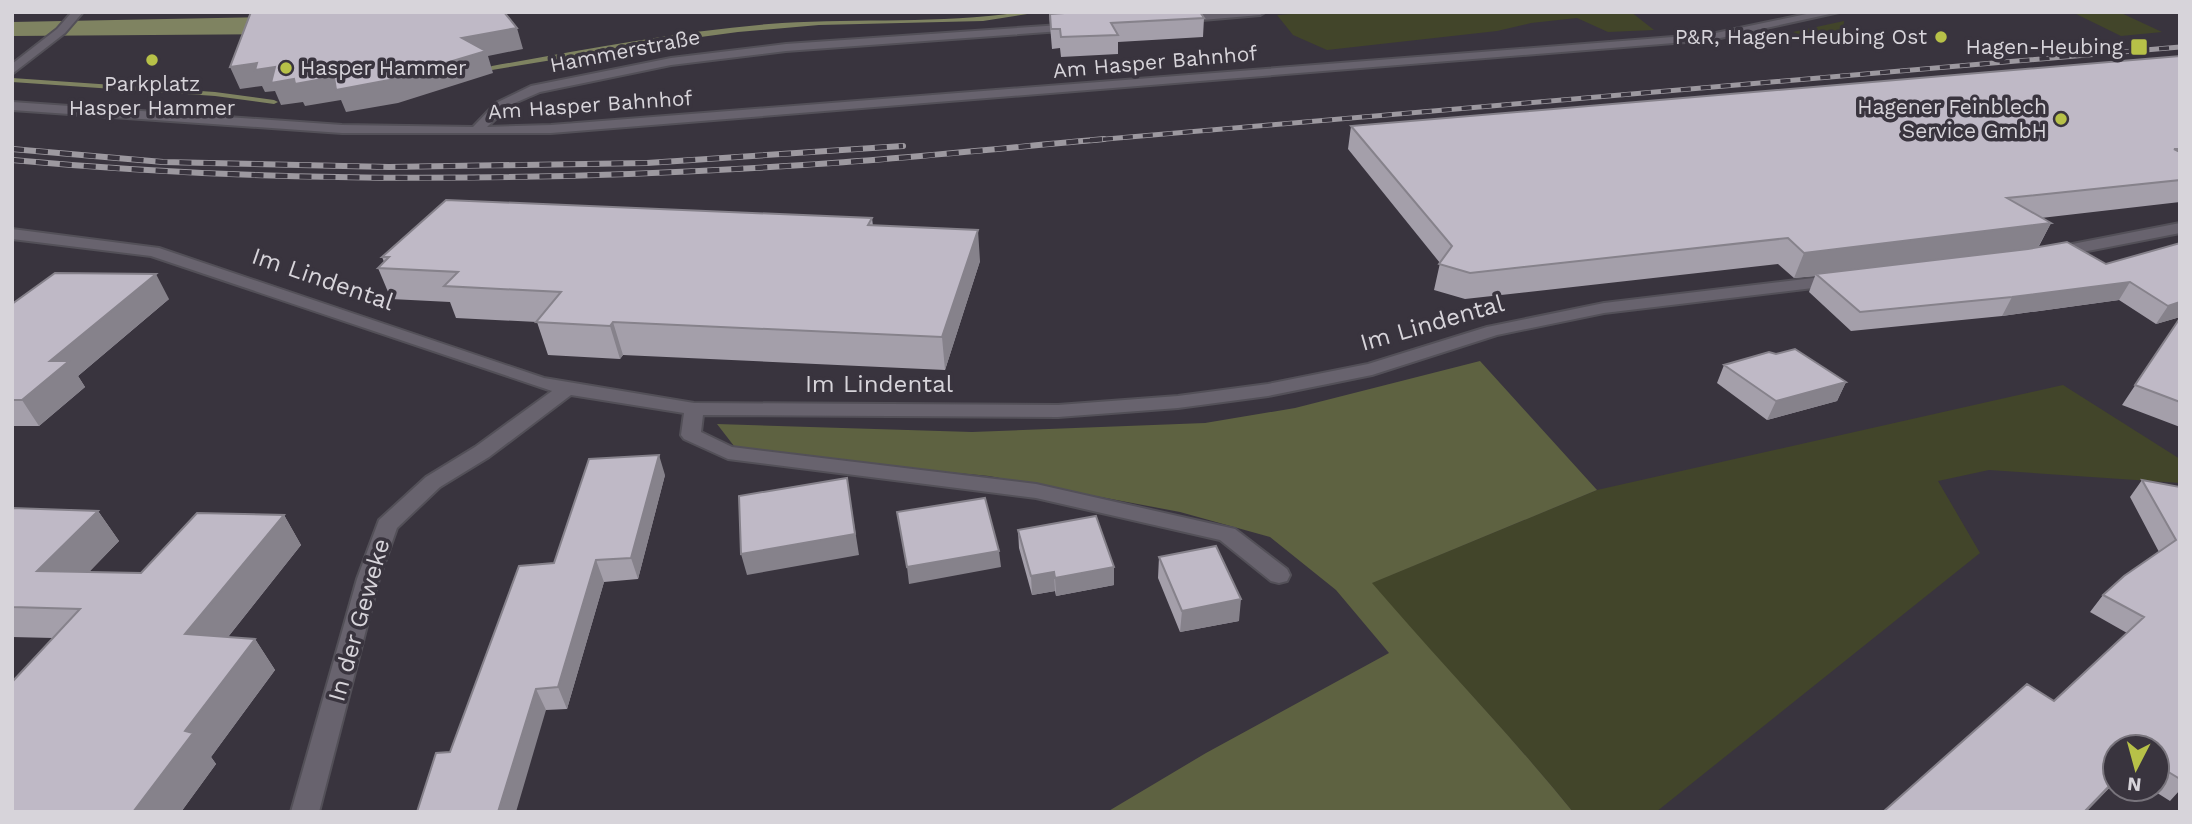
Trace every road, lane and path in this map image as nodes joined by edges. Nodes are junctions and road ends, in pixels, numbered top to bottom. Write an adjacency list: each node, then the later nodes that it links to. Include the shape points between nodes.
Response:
1 (78, 12): 6 (street)
2 (1260, 12): 4 (street)
3 (1834, 12): 8 (street, Am Hasper Bahnhof, via 1711,37 551,129)
4 (1168, 19)
5 (1090, 26): 8 (street, Hammerstraße, via 744,50 646,65 515,97 488,115)
6 (12, 70)
7 (12, 106): 8 (street, via 342,130)
8 (477, 131)
9 (2180, 228): 11 (street)
10 (12, 234): 13 (street, Im Lindental, via 153,251)
11 (2032, 257)
12 (1855, 278): 14 (street, Im Lindental, via 1604,308 1493,331 1372,369 1178,402 1058,411)
13 (567, 389): 14 (street, Im Lindental); 16 (street, In der Geweke, via 433,482 387,525)
14 (694, 409): 15 (street, via 691,435 728,453 1036,491 1227,534)
15 (1279, 575)
16 (305, 812)

